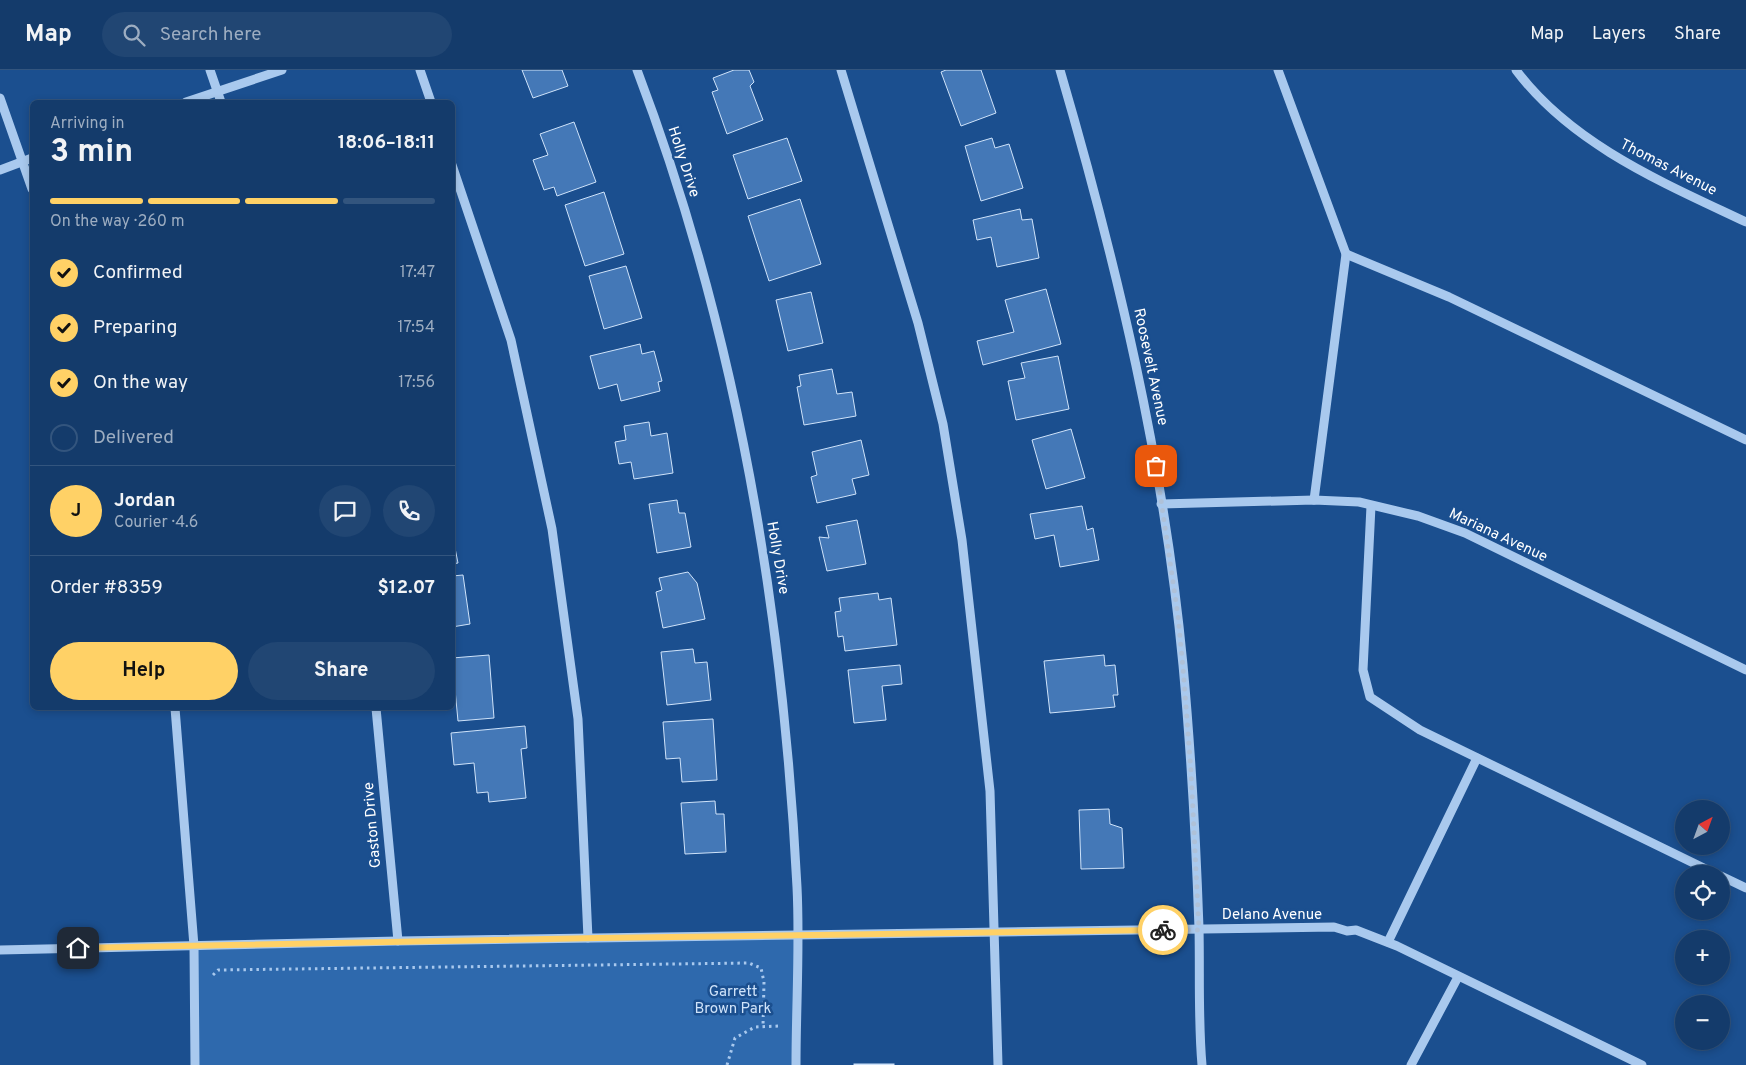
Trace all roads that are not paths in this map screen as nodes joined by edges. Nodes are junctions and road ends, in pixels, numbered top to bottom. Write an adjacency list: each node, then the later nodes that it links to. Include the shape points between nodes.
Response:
1 (210, 70): 9 (street)
2 (282, 70): 9 (street)
3 (420, 70): 13 (street)
4 (636, 70): 34 (street, Holly Drive, via 668,159 727,369 764,556 788,744)
5 (841, 70): 33 (street, via 918,323 943,424 962,540 990,791)
6 (1060, 70): 23 (street, Roosevelt Avenue, via 1104,223 1128,326 1150,427)
7 (1278, 70): 20 (street)
8 (1516, 70): 19 (street, Thomas Avenue, via 1564,118 1611,154 1639,171)
9 (217, 91): 11 (street); 12 (street)
10 (0, 98): 15 (street)
11 (192, 100)
12 (220, 100)
13 (430, 100)
14 (30, 159): 15 (street)
15 (23, 162): 16 (street); 18 (street)
16 (0, 170)
17 (455, 175): 35 (street, via 511,340 552,529 578,719)
18 (30, 183)
19 (1746, 222)
20 (1346, 254): 21 (street, via 1449,297); 22 (street)
21 (1746, 440)
22 (1314, 500): 23 (street, Mariana Avenue); 24 (street, Mariana Avenue, via 1359,502)
23 (1161, 504): 32 (street, Roosevelt Avenue, via 1183,668)
24 (1372, 506): 25 (street, Mariana Avenue, via 1454,528); 28 (street, via 1363,670 1370,697 1420,730)
25 (1746, 670)
26 (175, 710): 38 (street)
27 (376, 710): 36 (street, Gaston Drive)
28 (1477, 758): 29 (street); 37 (street)
29 (1697, 865)
30 (1730, 880): 31 (street)
31 (1746, 888)
32 (1199, 930): 33 (street, Delano Avenue); 37 (street, Delano Avenue, via 1334,927 1356,930); 44 (street, Roosevelt Avenue)
33 (995, 932): 34 (street, Delano Avenue); 43 (street)
34 (798, 935): 35 (street, Delano Avenue); 42 (street, Holly Drive)
35 (588, 938): 36 (street, Delano Avenue)
36 (398, 941): 38 (street, Delano Avenue)
37 (1388, 942): 40 (street, Delano Avenue)
38 (194, 946): 39 (street, Delano Avenue); 41 (street)
39 (0, 950)
40 (1458, 977): 45 (street); 46 (street, Delano Avenue)
41 (195, 1065)
42 (796, 1065)
43 (998, 1065)
44 (1202, 1065)
45 (1411, 1065)
46 (1642, 1065)

